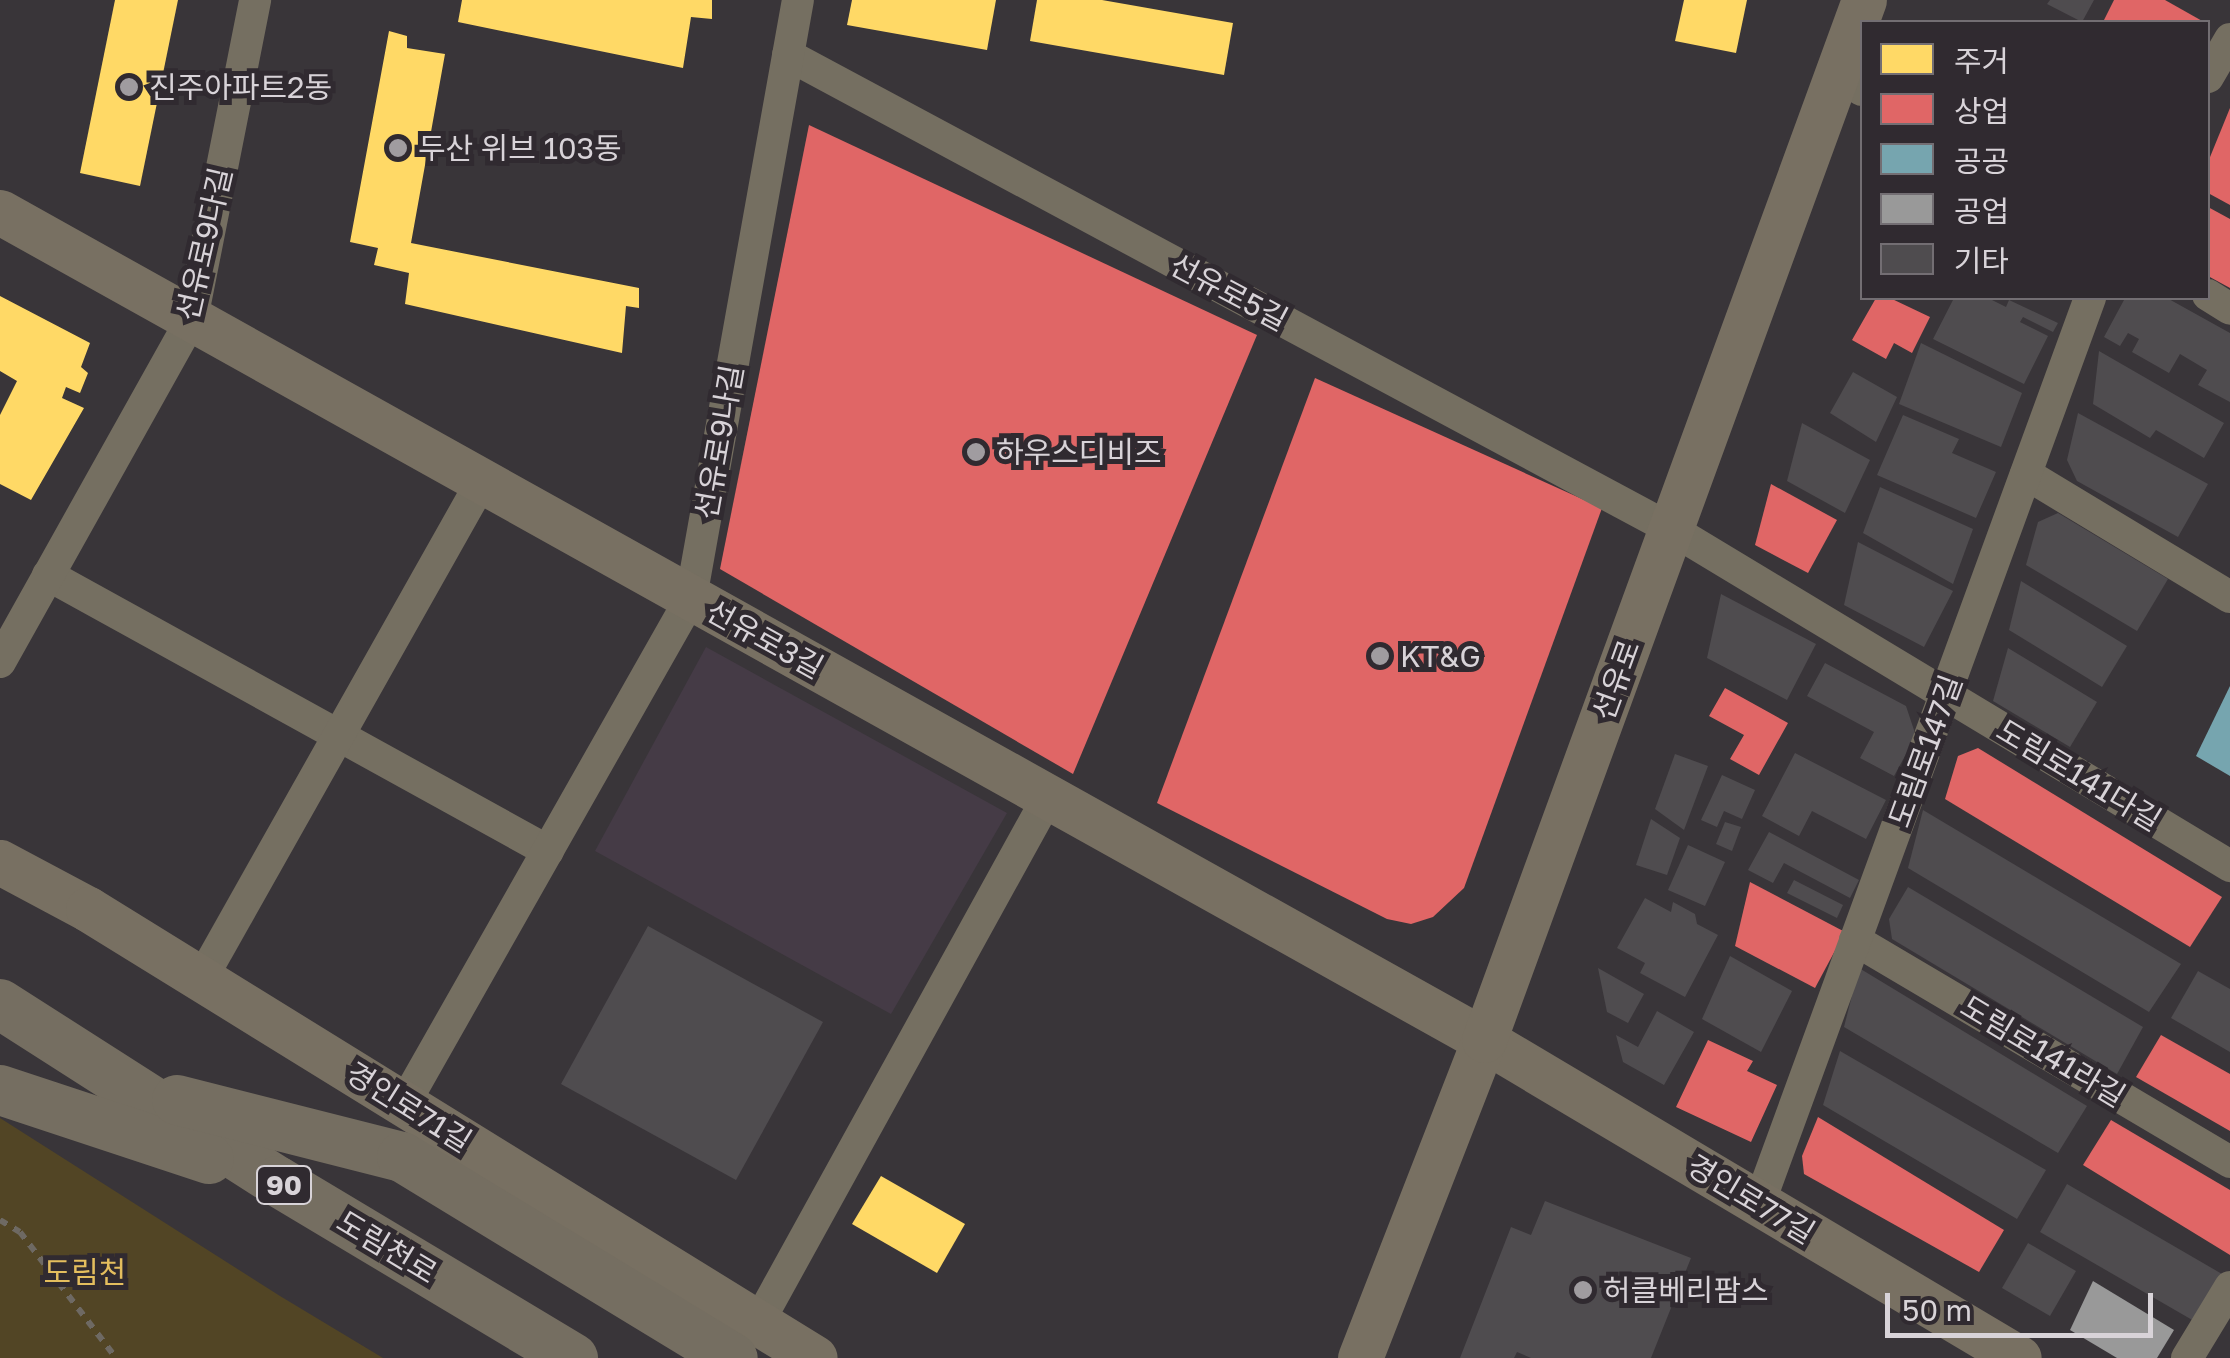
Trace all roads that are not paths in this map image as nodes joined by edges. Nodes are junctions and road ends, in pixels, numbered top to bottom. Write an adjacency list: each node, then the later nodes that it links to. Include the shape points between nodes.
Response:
1 (255, 0): 10 (street, 선유로9다길)
2 (798, 0): 5 (street, 선유로9나길)
3 (1860, 23): 7 (street, 선유로)
4 (2230, 39): 6 (street)
5 (788, 55): 13 (street, 선유로5길); 16 (street, 선유로9나길)
6 (2210, 73)
7 (1850, 82): 13 (street, 선유로)
8 (0, 212): 10 (street, 선유로3길)
9 (2089, 300): 11 (street, 도림로147길)
10 (192, 319): 12 (street, 선유로3길); 14 (street, 선유로9다길)
11 (2026, 474): 15 (street); 18 (street, 도림로147길)
12 (482, 481): 16 (street, 선유로3길); 19 (street)
13 (1670, 529): 18 (street, 도림로141다길); 27 (street, 선유로)
14 (48, 576): 17 (street, 선유로9다길); 19 (street)
15 (2230, 597)
16 (691, 598): 20 (street, 선유로3길); 21 (street, 선유로9나길)
17 (0, 662)
18 (1946, 695): 23 (street, 도림로141다길); 24 (street, 도림로147길)
19 (339, 736): 21 (street); 25 (street)
20 (1048, 797): 27 (street, 선유로3길); 35 (street)
21 (548, 851): 30 (street, 선유로9나길)
22 (0, 862): 25 (street, 경인로71길)
23 (2230, 866)
24 (1855, 940): 31 (street, 도림로141라길); 33 (street, 도림로147길)
25 (202, 978): 30 (street, 경인로71길)
26 (0, 1004): 28 (main road, 도림천로 / 90)
27 (1484, 1040): 33 (street, 경인로77길); 38 (street, 선유로)
28 (132, 1088): 32 (main road, 도림천로 / 90); 35 (main road, via 402,1157)
29 (0, 1090): 32 (main road)
30 (404, 1104): 35 (street, 경인로71길)
31 (2230, 1162)
32 (278, 1181): 36 (main road, 도림천로 / 90)
33 (1759, 1204): 39 (street, 경인로77길)
34 (2230, 1287): 40 (street)
35 (746, 1340): 37 (street, 경인로71길)
36 (573, 1358)
37 (815, 1358)
38 (1360, 1358)
39 (2018, 1358)
40 (2187, 1358)

